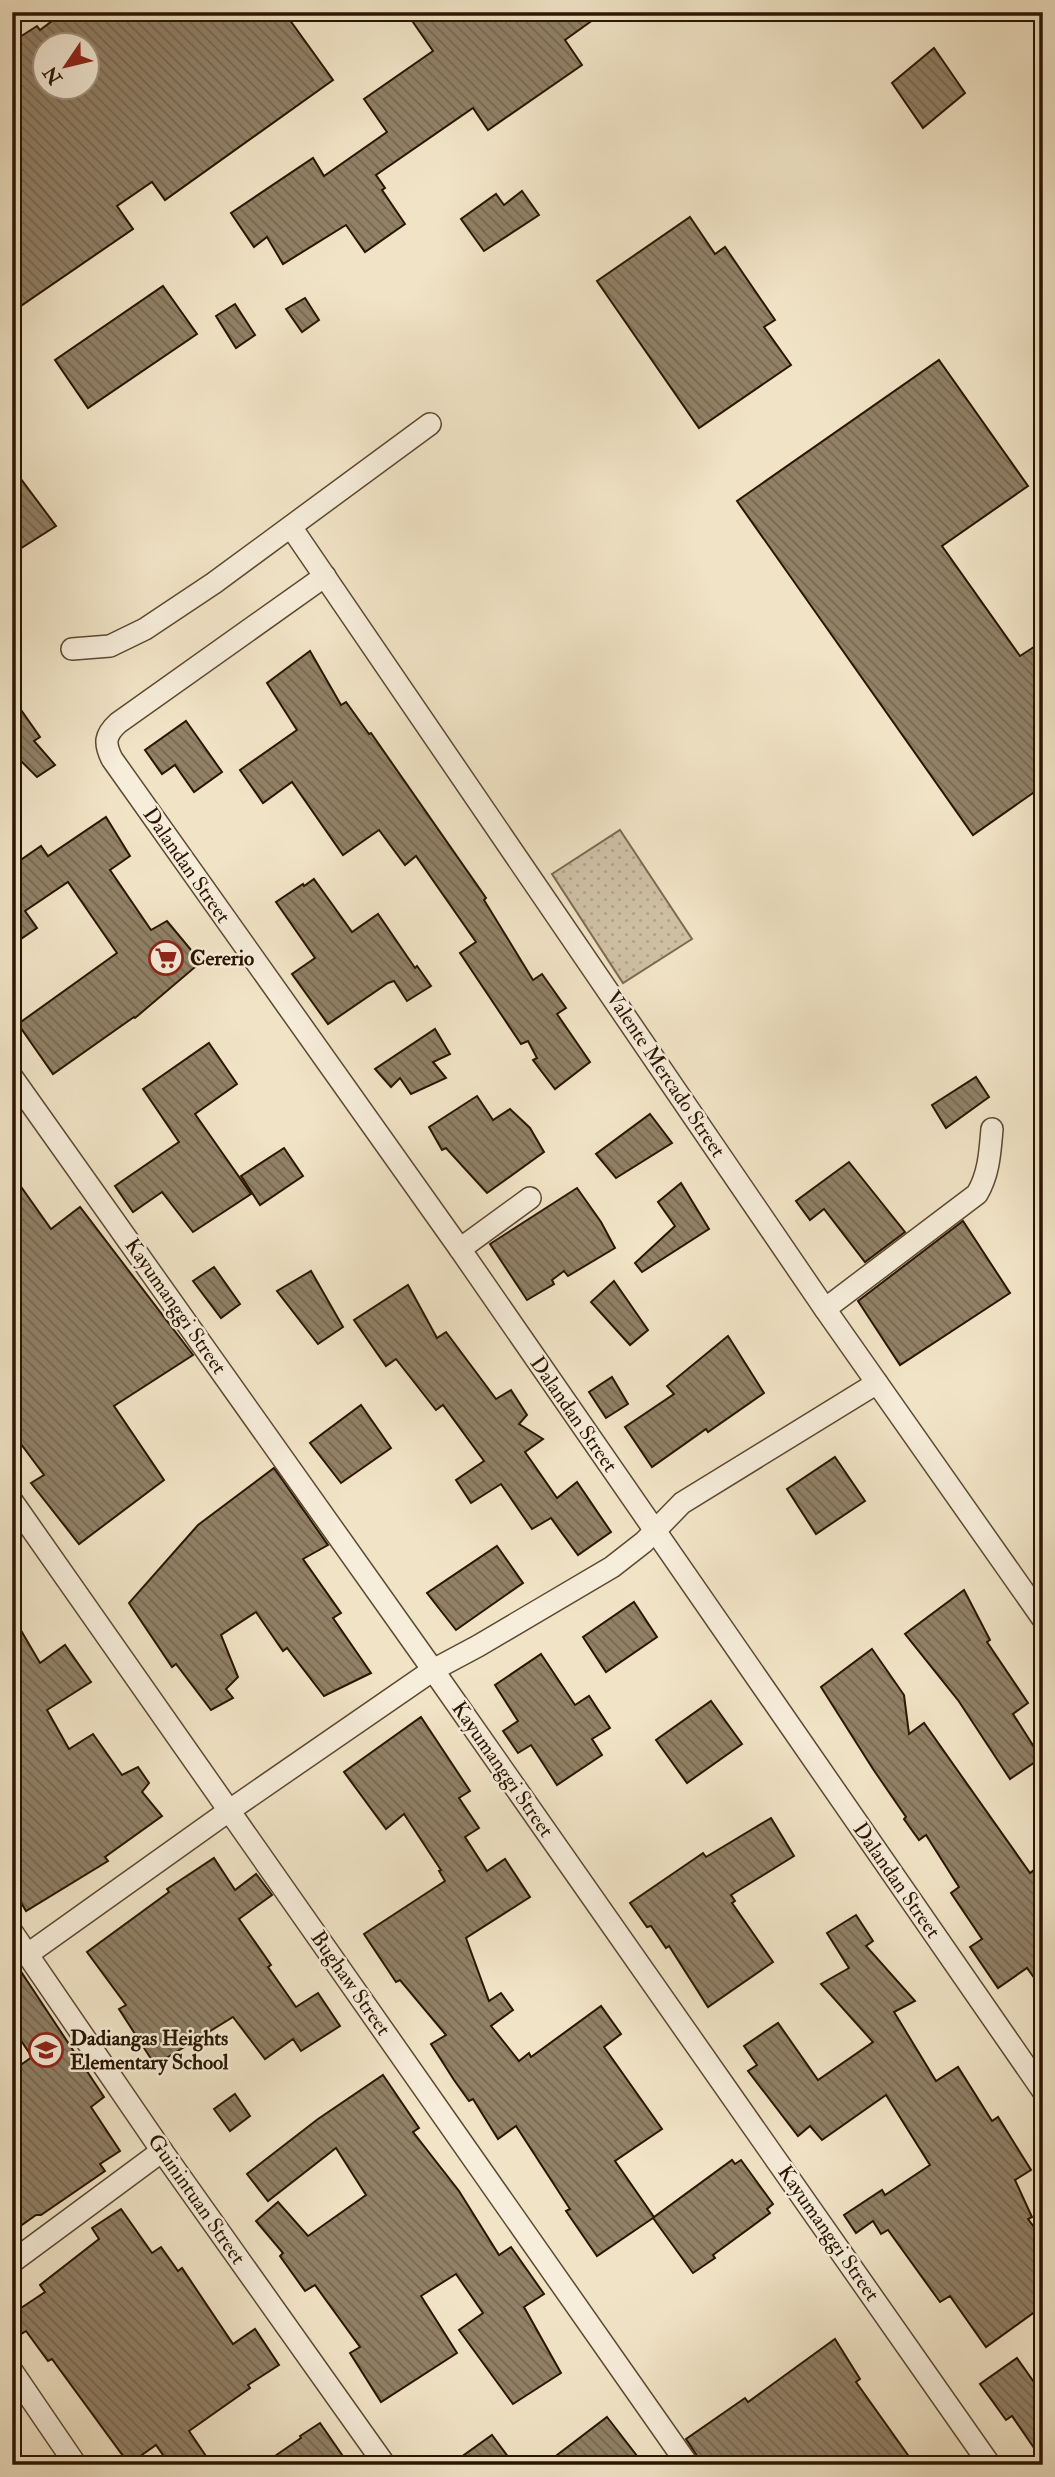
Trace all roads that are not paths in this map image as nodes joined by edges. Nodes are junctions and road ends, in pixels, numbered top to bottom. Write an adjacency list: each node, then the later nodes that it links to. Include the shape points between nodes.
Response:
1 (430, 424): 2 (street)
2 (291, 527): 3 (street, Valente Mercado Street); 4 (street, via 145,629 110,646)
3 (325, 576): 8 (street, Dalandan Street, via 118,723 106,738 107,749); 9 (street, Valente Mercado Street)
4 (72, 649)
5 (12, 1077): 14 (street, Kayumanggi Street)
6 (992, 1129): 9 (street, via 989,1162 977,1194)
7 (530, 1198): 8 (street)
8 (460, 1249): 12 (street, Dalandan Street)
9 (825, 1309): 10 (street, Valente Mercado Street)
10 (877, 1383): 12 (street, via 682,1503); 13 (street, Valente Mercado Street)
11 (12, 1501): 15 (street, Bughaw Street)
12 (656, 1531): 14 (street, via 612,1567); 18 (street, Dalandan Street)
13 (1043, 1619)
14 (433, 1670): 15 (street); 25 (street, Kayumanggi Street)
15 (230, 1810): 17 (street); 24 (street, Bughaw Street)
16 (12, 1932): 17 (street, Guinintuan Street)
17 (28, 1954): 19 (street, Guinintuan Street)
18 (1043, 2091)
19 (162, 2151): 20 (street); 23 (street, Guinintuan Street)
20 (12, 2262)
21 (12, 2371): 22 (street)
22 (76, 2465)
23 (386, 2465)
24 (688, 2465)
25 (989, 2465)

